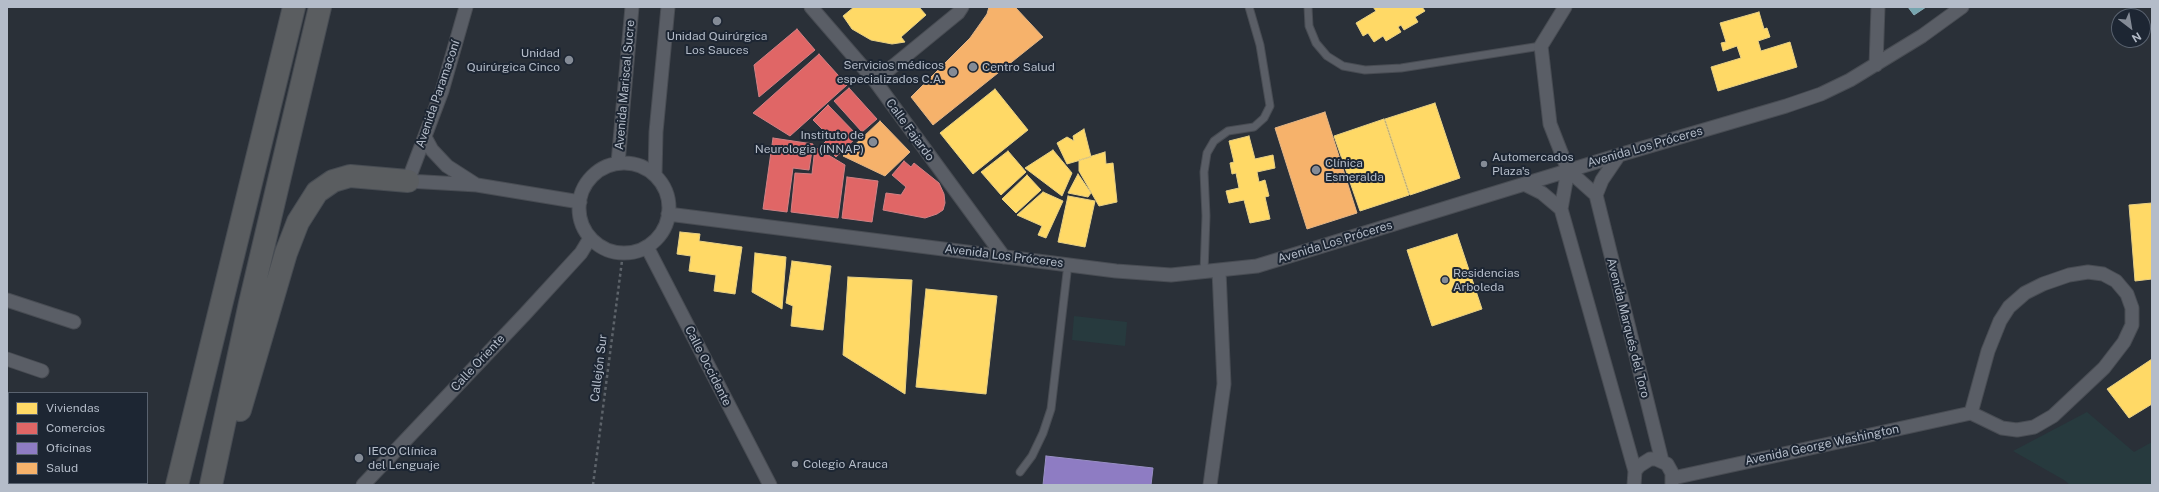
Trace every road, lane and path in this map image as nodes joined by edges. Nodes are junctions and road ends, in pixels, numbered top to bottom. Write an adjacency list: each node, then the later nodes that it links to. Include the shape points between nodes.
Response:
1 (294, 7): 45 (highway)
2 (320, 7): 44 (highway, via 251,295)
3 (466, 7): 16 (street, Avenida Paramaconí, via 442,91)
4 (632, 7): 18 (street, Avenida Mariscal Sucre)
5 (668, 7): 20 (street, via 656,132)
6 (811, 7): 15 (street, Calle Fajardo)
7 (962, 7): 15 (street)
8 (1249, 7): 34 (lane, via 1260,45 1270,106 1264,118 1254,127 1228,131 1214,141 1207,153 1204,172)
9 (1308, 7): 13 (lane, via 1309,26 1316,43 1327,56 1343,66 1365,70 1402,68)
10 (1565, 7): 13 (street)
11 (1878, 7): 14 (street)
12 (1962, 7): 14 (street, Avenida Los Próceres, via 1922,36)
13 (1541, 46): 19 (street, via 1550,124)
14 (1876, 64): 17 (street, Avenida Los Próceres, via 1821,94)
15 (875, 81): 31 (street, Calle Fajardo)
16 (425, 137): 21 (street, Avenida Paramaconí); 23 (street, via 432,150 447,166)
17 (1619, 154): 19 (street, Avenida Los Próceres); 24 (street, via 1602,180)
18 (618, 164): 20 (street, via 638,165); 25 (street, via 596,172 582,191)
19 (1568, 170): 22 (street, Avenida Los Próceres); 24 (street); 26 (street)
20 (655, 175): 27 (street, via 667,193)
21 (408, 181): 23 (street); 44 (highway, via 350,176 333,181 317,192 306,208 286,253 229,452)
22 (1524, 184): 26 (street, via 1542,193); 33 (street, Avenida Los Próceres, via 1257,266)
23 (477, 185): 25 (street)
24 (1596, 195): 40 (street, Avenida Marqués del Toro)
25 (580, 202): 28 (street, via 579,215)
26 (1561, 209): 42 (street)
27 (668, 214): 29 (street, via 665,227); 31 (street, Avenida Los Próceres)
28 (590, 238): 30 (street, via 600,246); 46 (street, Calle Oriente, via 581,253 525,314)
29 (646, 247): 30 (street); 48 (street, Calle Occidente)
30 (623, 253): 47 (path, Callejón Sur)
31 (1004, 257): 32 (street, Avenida Los Próceres)
32 (1068, 264): 34 (street, Avenida Los Próceres, via 1171,275); 41 (lane, via 1051,409 1032,456)
33 (1219, 271): 34 (street, Avenida Los Próceres); 49 (street, via 1224,384)
34 (1204, 272)
35 (7, 300): 36 (street)
36 (74, 322)
37 (7, 359): 38 (street)
38 (42, 371)
39 (1971, 413): 39 (street, via 2002,428 2018,430 2034,427 2053,416 2104,368 2124,342 2132,325 2132,308 2127,294 2116,281 2103,274 2088,272 2069,275 2025,293 2009,307 2000,321 1988,351); 43 (street, Avenida George Washington)
40 (1662, 461): 42 (street, via 1650,459 1644,462); 43 (street, Avenida Marqués del Toro, via 1670,468)
41 (1020, 472)
42 (1632, 481)
43 (1673, 482)
44 (212, 483)
45 (177, 485)
46 (363, 485)
47 (593, 485)
48 (770, 485)
49 (1210, 485)

